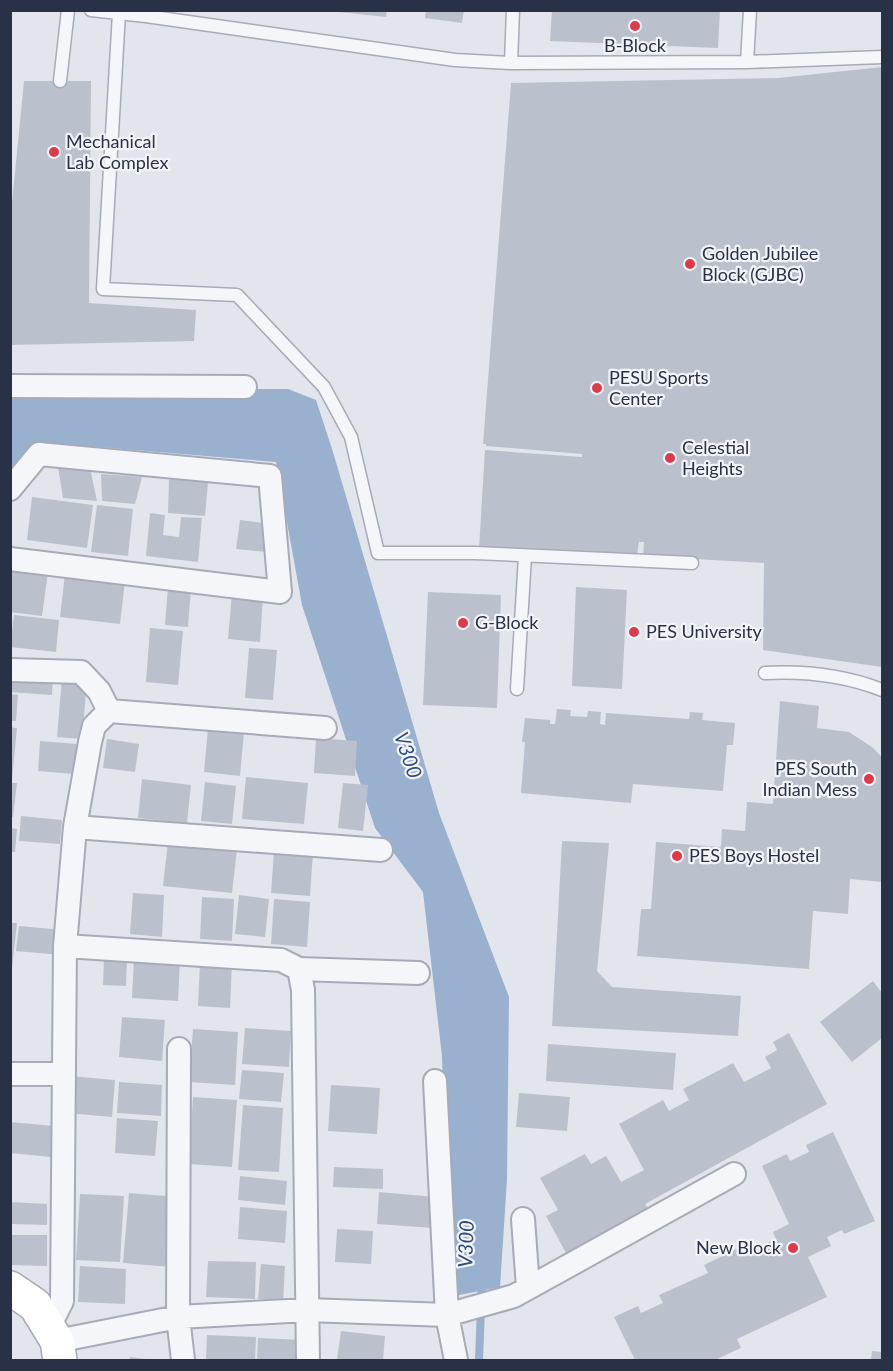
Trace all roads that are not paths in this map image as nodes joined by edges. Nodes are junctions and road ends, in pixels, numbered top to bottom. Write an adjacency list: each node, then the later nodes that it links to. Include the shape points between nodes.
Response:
1 (68, 10): 9 (lane)
2 (92, 10): 5 (lane)
3 (513, 10): 8 (lane)
4 (750, 10): 7 (lane)
5 (119, 13): 8 (lane, via 455,60); 13 (lane, via 103,289 237,294 324,387 351,438 378,553)
6 (882, 57): 7 (lane)
7 (747, 62): 8 (lane)
8 (511, 63)
9 (60, 81)
10 (10, 386): 11 (street)
11 (245, 387)
12 (10, 489): 14 (street, via 39,454 270,476 280,592)
13 (525, 556): 15 (lane); 18 (lane)
14 (10, 559)
15 (692, 563)
16 (10, 670): 20 (street, via 81,672 99,691)
17 (765, 673): 19 (lane, via 799,671 856,680)
18 (517, 689)
19 (882, 690)
20 (109, 711): 21 (street); 22 (street, via 94,726)
21 (325, 728)
22 (75, 827): 23 (street); 24 (street)
23 (381, 850)
24 (65, 946): 25 (street, via 281,960); 29 (street)
25 (299, 969): 26 (street); 35 (street, via 303,990)
26 (418, 973)
27 (179, 1049): 37 (street)
28 (10, 1074): 29 (street)
29 (63, 1074): 38 (street, via 62,1301)
30 (435, 1081): 36 (street)
31 (734, 1174): 34 (street)
32 (523, 1219): 34 (street)
33 (10, 1288): 38 (street, via 35,1305)
34 (521, 1292): 36 (street)
35 (307, 1310): 36 (street); 37 (street); 40 (street)
36 (447, 1315): 41 (street)
37 (178, 1317): 38 (street); 39 (street)
38 (55, 1343)
39 (183, 1360)
40 (308, 1360)
41 (456, 1360)

